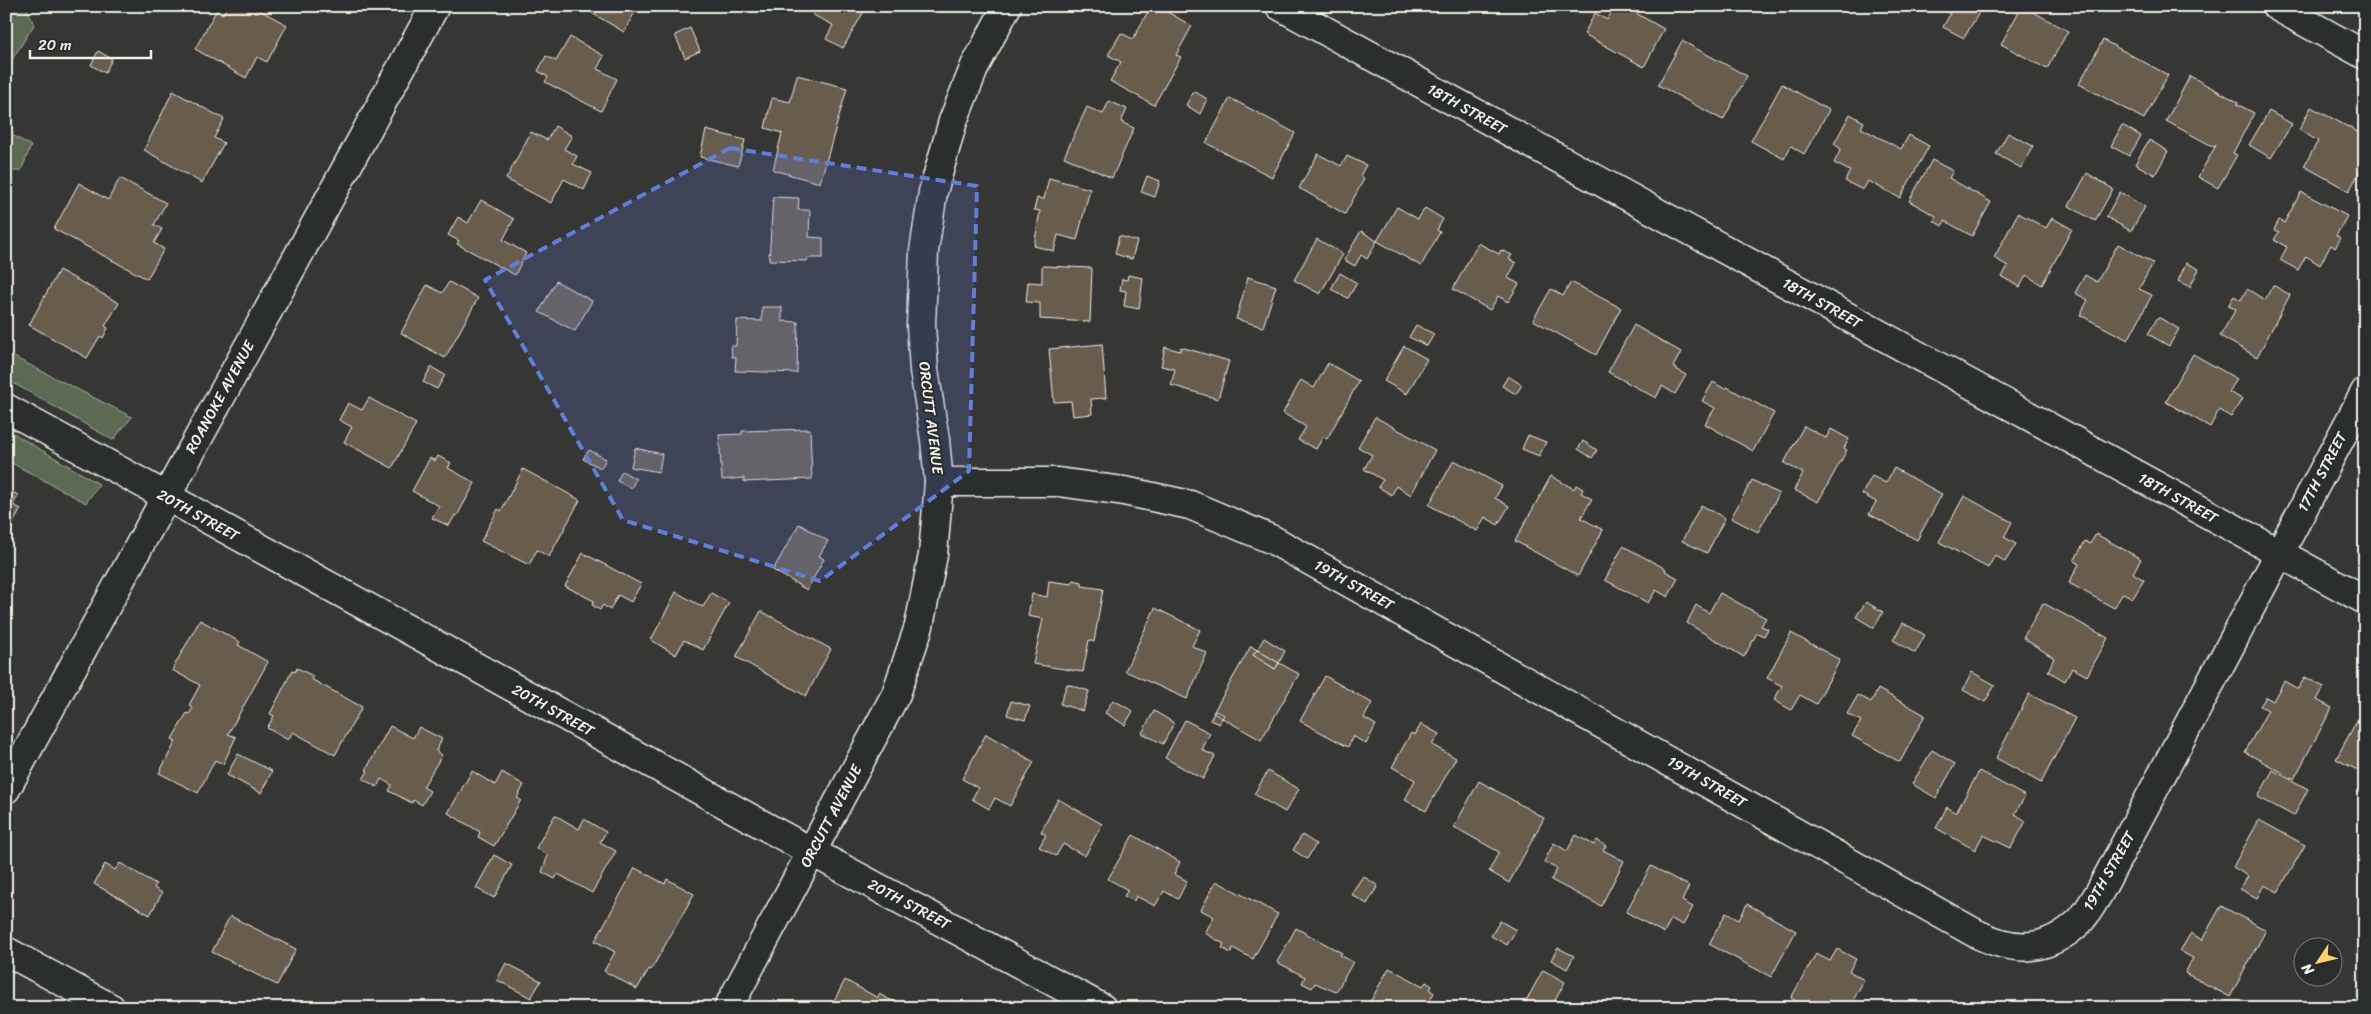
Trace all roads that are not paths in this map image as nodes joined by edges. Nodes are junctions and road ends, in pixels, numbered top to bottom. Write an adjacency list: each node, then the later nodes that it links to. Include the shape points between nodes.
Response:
1 (435, 6): 9 (street, ROANOKE AVENUE)
2 (1007, 6): 8 (street, ORCUTT AVENUE, via 975,66 953,121 933,192 924,251 921,325)
3 (1280, 6): 10 (street, 18TH STREET)
4 (2276, 6): 5 (street)
5 (2365, 55)
6 (2365, 392): 10 (street, 17TH STREET)
7 (6, 408): 9 (street, 20TH STREET)
8 (939, 482): 10 (street, 19TH STREET, via 1058,482 1124,491 1190,505 1273,540 1974,934 1997,944 2019,947 2049,943 2080,921 2099,892); 13 (street, ORCUTT AVENUE, via 933,555 919,626 896,694)
9 (165, 497): 12 (street, ROANOKE AVENUE); 13 (street, 20TH STREET)
10 (2278, 553): 11 (street, 18TH STREET)
11 (2365, 600)
12 (6, 789)
13 (812, 852): 16 (street, ORCUTT AVENUE); 17 (street, 20TH STREET)
14 (6, 951): 15 (street)
15 (111, 1008)
16 (728, 1008)
17 (1102, 1008)

